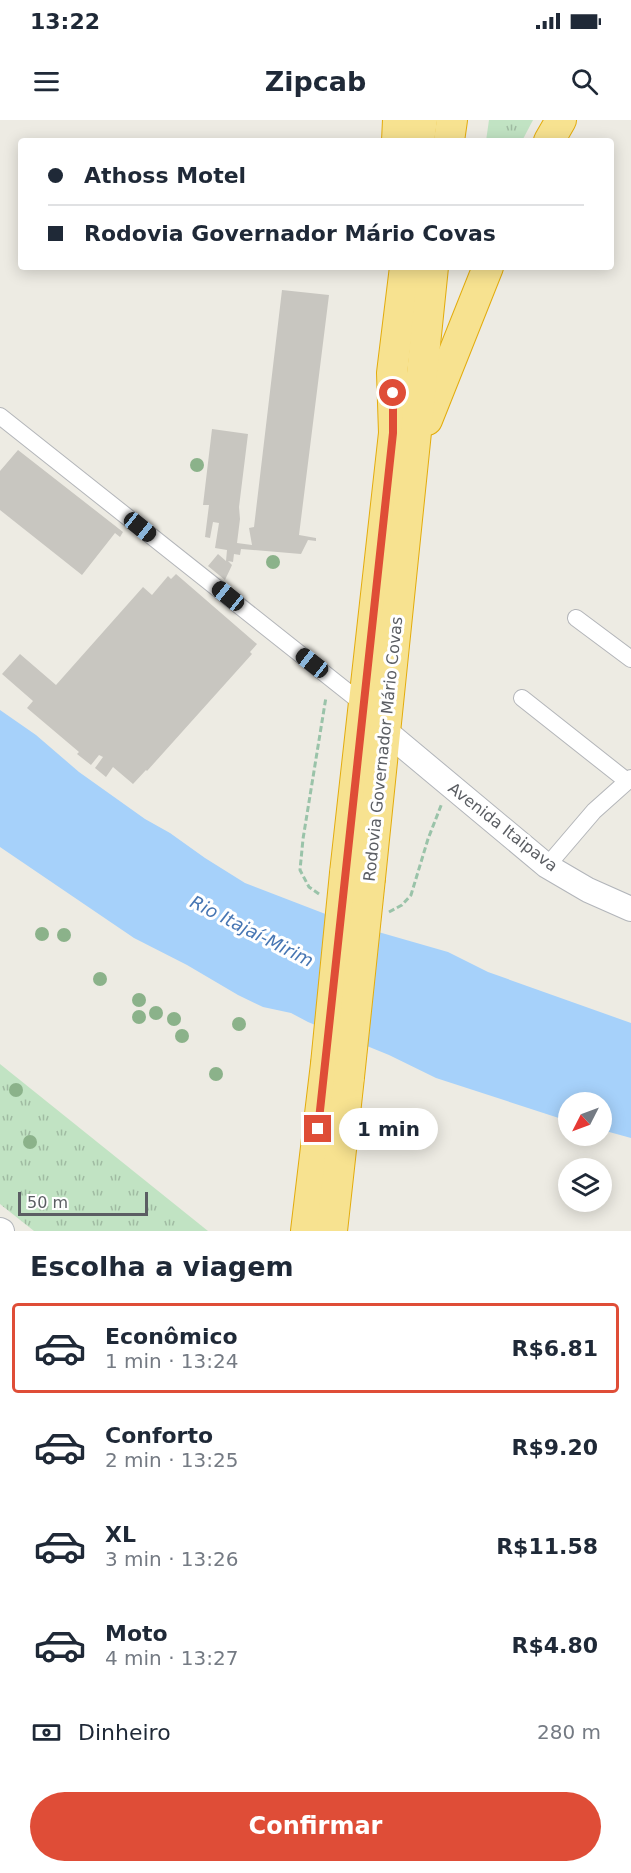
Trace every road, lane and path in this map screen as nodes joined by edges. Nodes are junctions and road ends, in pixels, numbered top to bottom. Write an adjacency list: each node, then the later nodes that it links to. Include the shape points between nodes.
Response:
1 (398, 120): 5 (highway)
2 (422, 120): 6 (highway)
3 (452, 120): 7 (highway)
4 (561, 120): 8 (highway)
5 (397, 138)
6 (419, 138)
7 (449, 138)
8 (551, 138)
9 (394, 270): 13 (highway)
10 (405, 270): 13 (highway, Rodovia Governador Mário Covas)
11 (433, 270): 15 (highway, Rodovia Governador Mário Covas)
12 (487, 270): 15 (highway)
13 (392, 374): 19 (highway, Rodovia Governador Mário Covas, via 393,433)
14 (0, 416): 19 (street)
15 (413, 456): 20 (highway, Rodovia Governador Mário Covas)
16 (576, 618): 17 (street)
17 (631, 659)
18 (522, 698): 21 (street)
19 (363, 704): 23 (highway, Rodovia Governador Mário Covas)
20 (384, 730): 22 (street, Avenida Itaipava); 23 (highway, Rodovia Governador Mário Covas)
21 (629, 779): 22 (street, via 594,811)
22 (547, 866): 24 (street, Avenida Itaipava)
23 (358, 875): 25 (highway, Rodovia Governador Mário Covas, bridge)
24 (631, 909)
25 (337, 1070): 26 (highway, Rodovia Governador Mário Covas); 27 (highway, Rodovia Governador Mário Covas)
26 (306, 1231)
27 (332, 1231)

